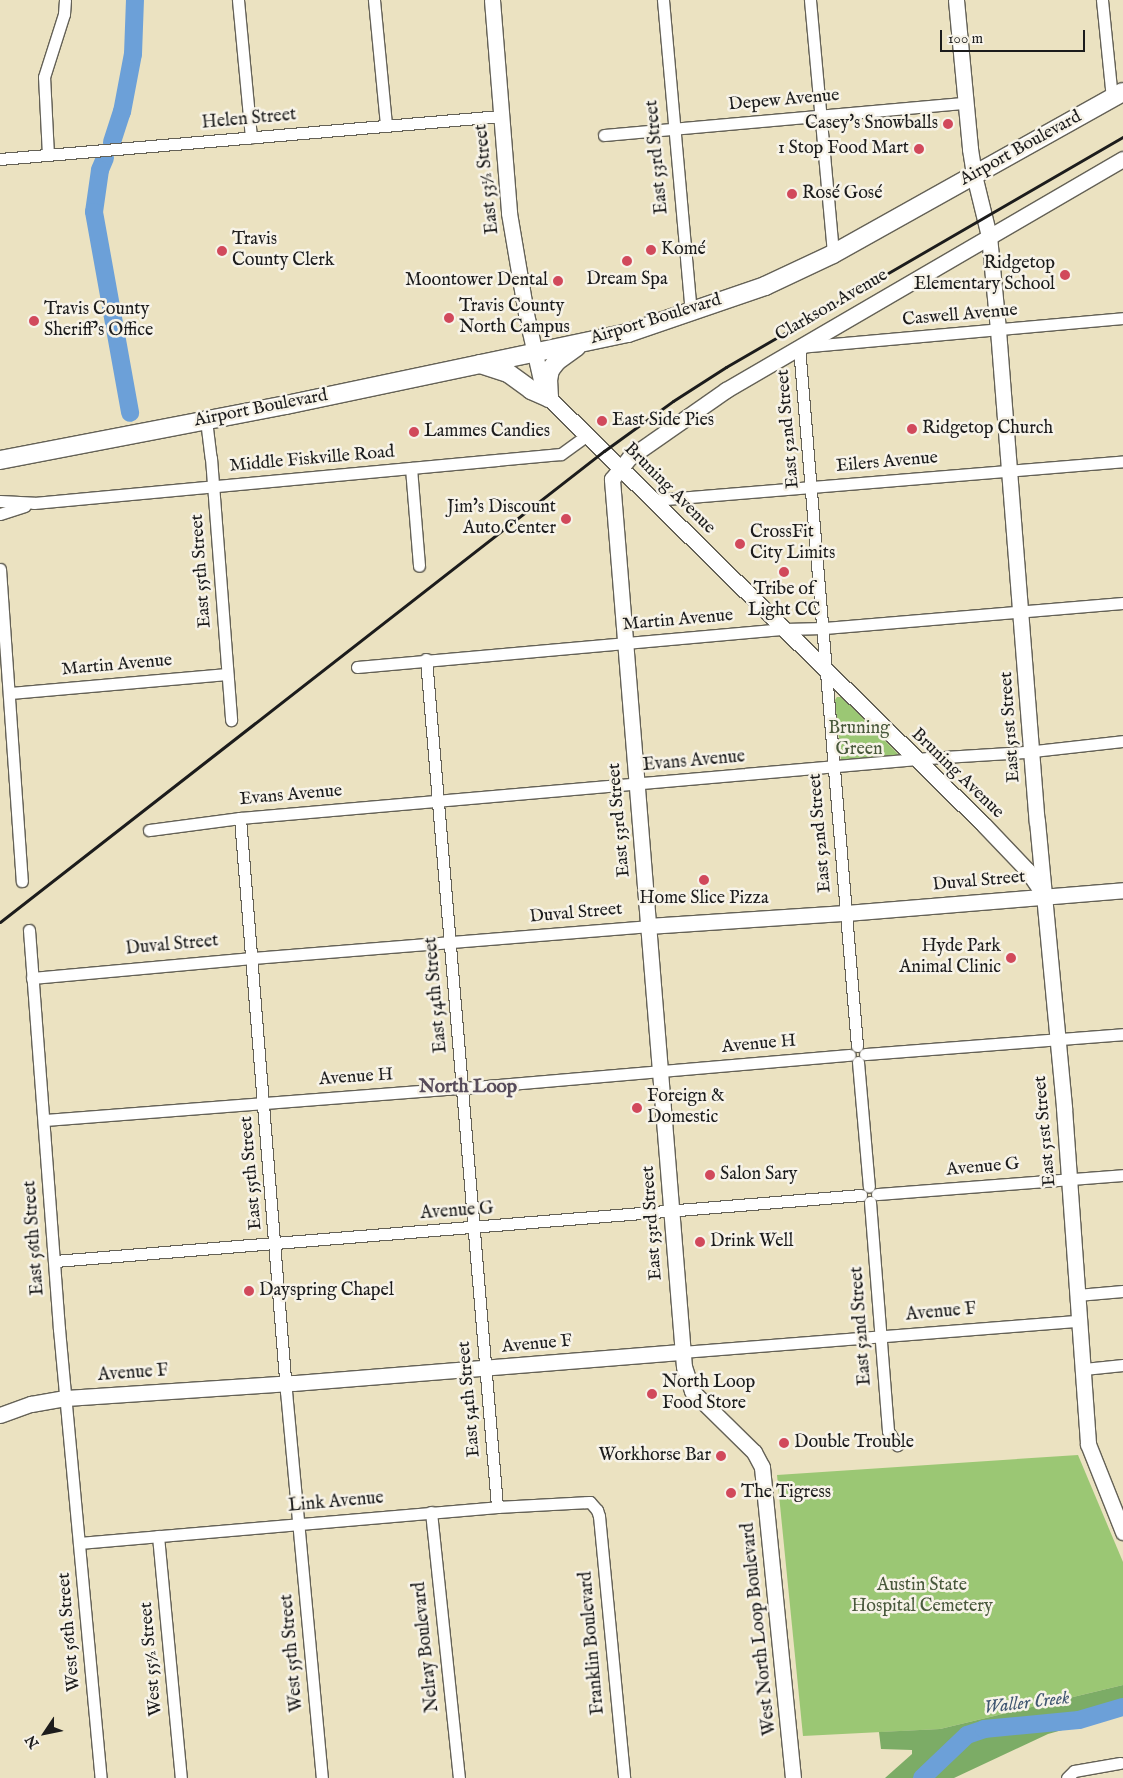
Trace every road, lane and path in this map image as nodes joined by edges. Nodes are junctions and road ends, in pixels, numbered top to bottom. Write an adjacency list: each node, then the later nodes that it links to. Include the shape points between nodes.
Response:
1 (65, 0): 17 (street, via 64,14 44,77)
2 (238, 0): 16 (street)
3 (374, 0): 13 (street)
4 (492, 0): 11 (street, East 53½ Street)
5 (662, 0): 14 (street, East 53rd Street)
6 (810, 0): 12 (street)
7 (956, 0): 10 (street, East 51st Street)
8 (1102, 0): 9 (street)
9 (1118, 95): 20 (main road, Airport Boulevard)
10 (966, 103): 12 (street, Depew Avenue); 20 (street, East 51st Street)
11 (501, 116): 13 (street, Helen Street); 28 (street, East 53½ Street, via 513,239)
12 (821, 116): 14 (street, Depew Avenue); 22 (street)
13 (386, 125): 16 (street, Helen Street)
14 (674, 128): 15 (street, Depew Avenue); 23 (street, East 53rd Street)
15 (604, 135)
16 (251, 137): 17 (street, Helen Street)
17 (48, 155): 18 (street, Helen Street)
18 (0, 159)
19 (1123, 159): 21 (street, Clarkson Avenue)
20 (974, 175): 21 (street, East 51st Street); 22 (main road, Airport Boulevard)
21 (989, 236): 25 (street, East 51st Street); 27 (street, Clarkson Avenue)
22 (834, 254): 23 (main road, Airport Boulevard, via 765,286)
23 (691, 311): 26 (main road, Airport Boulevard, via 628,333)
24 (1123, 318): 25 (street, Caswell Avenue)
25 (998, 330): 27 (street, Caswell Avenue); 37 (street, East 51st Street)
26 (580, 343): 28 (main road, Airport Boulevard); 30 (main road, via 550,370)
27 (800, 347): 35 (street, Clarkson Avenue, via 693,411); 39 (street, East 52nd Street)
28 (534, 353): 29 (main road, Airport Boulevard); 30 (street, via 538,378)
29 (479, 364): 30 (main road, via 508,373 530,390); 31 (main road, Airport Boulevard)
30 (549, 398): 32 (street)
31 (206, 420): 33 (main road, Airport Boulevard); 38 (street, East 55th Street)
32 (587, 434): 35 (street, Bruning Avenue); 36 (street, Middle Fiskville Road, via 561,454)
33 (0, 460)
34 (1123, 461): 37 (street, Eilers Avenue)
35 (620, 467): 40 (street, Bruning Avenue); 50 (street, East 53rd Street, via 612,479)
36 (411, 468): 38 (street, Middle Fiskville Road); 44 (street)
37 (1009, 470): 39 (street, Eilers Avenue); 47 (street, East 51st Street)
38 (213, 486): 42 (street, Middle Fiskville Road); 54 (street, East 55th Street)
39 (812, 487): 40 (street, Eilers Avenue); 48 (street, East 52nd Street)
40 (653, 500): 49 (street, Bruning Avenue)
41 (0, 501): 42 (street, Middle Fiskville Road)
42 (34, 504): 43 (street, Middle Fiskville Road)
43 (0, 514)
44 (419, 566)
45 (0, 569): 55 (street)
46 (1123, 603): 47 (street, Martin Avenue)
47 (1020, 610): 48 (street, Martin Avenue); 58 (street, East 51st Street)
48 (824, 628): 49 (street, Martin Avenue); 53 (street, East 52nd Street)
49 (784, 629): 50 (street, Martin Avenue); 53 (street, Bruning Avenue)
50 (625, 643): 51 (street, Martin Avenue); 61 (street, East 53rd Street)
51 (426, 659): 52 (street, Martin Avenue); 62 (street, East 54th Street)
52 (356, 667)
53 (825, 669): 59 (street, Bruning Avenue); 60 (street, East 52nd Street)
54 (227, 674): 55 (street, Martin Avenue); 56 (street, East 55th Street)
55 (10, 693): 65 (street)
56 (232, 720)
57 (1123, 741): 58 (street, Evans Avenue)
58 (1032, 752): 59 (street, Evans Avenue); 67 (street, East 51st Street)
59 (916, 760): 60 (street, Evans Avenue); 67 (street, Bruning Avenue, via 1027,870)
60 (833, 767): 61 (street, Evans Avenue); 68 (street, East 52nd Street)
61 (636, 784): 62 (street, Evans Avenue); 69 (street, East 53rd Street)
62 (438, 800): 63 (street, Evans Avenue); 71 (street, East 54th Street)
63 (240, 818): 64 (street, Evans Avenue); 72 (street, East 55th Street)
64 (150, 830)
65 (22, 881)
66 (1123, 890): 67 (street, Duval Street)
67 (1044, 896): 68 (street, Duval Street); 75 (street, East 51st Street)
68 (846, 913): 69 (street, Duval Street); 76 (street, East 52nd Street)
69 (648, 926): 71 (street, Duval Street); 77 (street, East 53rd Street)
70 (29, 930): 73 (street, East 56th Street)
71 (450, 943): 72 (street, Duval Street); 78 (street, East 54th Street)
72 (252, 958): 73 (street, Duval Street); 79 (street, East 55th Street)
73 (32, 978): 80 (street, East 56th Street)
74 (1123, 1034): 75 (street, Avenue H)
75 (1057, 1038): 76 (street, Avenue H); 82 (street, East 51st Street)
76 (858, 1054): 77 (street, Avenue H); 83 (street, East 52nd Street)
77 (660, 1070): 78 (street, Avenue H); 84 (street, East 53rd Street)
78 (463, 1088): 79 (street, Avenue H); 85 (street, East 54th Street)
79 (263, 1103): 80 (street, Avenue H); 86 (street, East 55th Street)
80 (44, 1120): 87 (street, East 56th Street)
81 (1123, 1174): 82 (street, Avenue G)
82 (1069, 1179): 83 (street, Avenue G); 89 (street, East 51st Street)
83 (869, 1195): 84 (street, Avenue G); 91 (street, East 52nd Street)
84 (671, 1212): 85 (street, Avenue G); 92 (street, East 53rd Street)
85 (474, 1228): 86 (street, Avenue G); 94 (street, East 54th Street)
86 (276, 1243): 87 (street, Avenue G); 96 (street, East 55th Street)
87 (55, 1261): 97 (street, East 56th Street)
88 (1123, 1291): 89 (street)
89 (1077, 1295): 90 (street, East 51st Street)
90 (1079, 1321): 91 (street, Avenue F); 95 (street, East 51st Street)
91 (880, 1337): 92 (street, Avenue F); 99 (street, East 52nd Street, via 888,1431)
92 (682, 1352): 94 (street, Avenue F); 100 (street, East 53rd Street, via 692,1391 754,1452)
93 (1123, 1365): 95 (street)
94 (485, 1368): 96 (street, Avenue F); 102 (street, East 54th Street)
95 (1084, 1369): 105 (street, East 51st Street, via 1091,1454)
96 (285, 1383): 97 (street, Avenue F); 104 (street, East 55th Street)
97 (66, 1398): 98 (street, Avenue F, via 34,1403); 107 (street, East 56th Street)
98 (0, 1415)
99 (897, 1445)
100 (764, 1476): 114 (street, West North Loop Boulevard)
101 (594, 1505): 102 (street, Link Avenue, via 584,1501); 113 (street, Franklin Boulevard, via 599,1516)
102 (497, 1507): 103 (street, Link Avenue)
103 (431, 1512): 104 (street, Link Avenue); 112 (street, Nelray Boulevard)
104 (298, 1524): 106 (street, Link Avenue); 111 (street, West 55th Street)
105 (1123, 1532)
106 (158, 1536): 107 (street, Link Avenue); 110 (street, West 55½ Street)
107 (79, 1544): 109 (street, West 56th Street)
108 (1120, 1763): 115 (street, via 1074,1771)
109 (101, 1778)
110 (181, 1778)
111 (322, 1778)
112 (459, 1778)
113 (624, 1778)
114 (793, 1778)
115 (1067, 1778)

